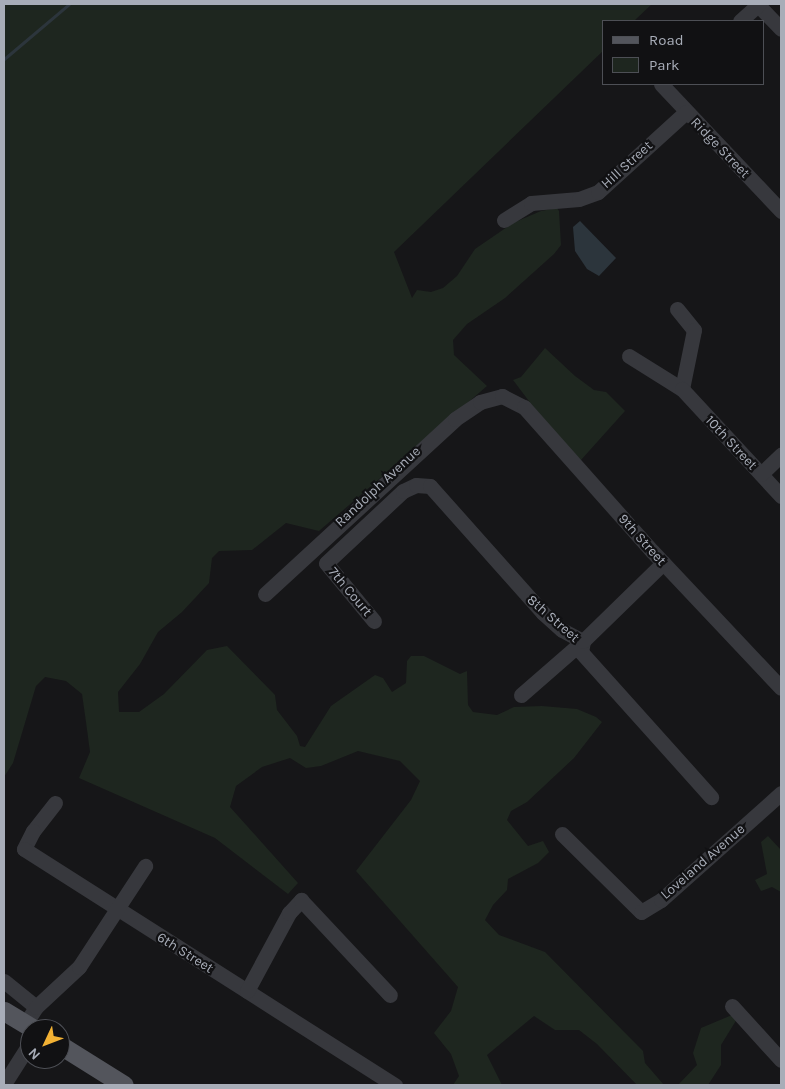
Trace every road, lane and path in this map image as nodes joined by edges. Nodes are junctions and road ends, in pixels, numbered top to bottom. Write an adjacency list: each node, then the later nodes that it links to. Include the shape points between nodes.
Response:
1 (759, 4): 2 (street); 3 (street)
2 (741, 20)
3 (781, 29)
4 (666, 85): 5 (street, Ridge Street)
5 (686, 112): 6 (street, Ridge Street); 7 (street, Hill Street, via 598,192 579,199 531,203)
6 (781, 211)
7 (504, 220)
8 (677, 309): 10 (street, via 694,330)
9 (629, 356): 10 (street, 10th Street)
10 (682, 389): 13 (street, 10th Street)
11 (502, 396): 17 (street, 9th Street, via 524,407); 18 (street, Randolph Avenue, via 480,402 455,419)
12 (781, 455): 13 (street)
13 (761, 474): 15 (street, 10th Street)
14 (430, 486): 16 (street, Randolph Avenue, via 416,485 403,491); 20 (street, 8th Street, via 543,613 562,630)
15 (781, 496)
16 (326, 563): 19 (street, 7th Court)
17 (663, 563): 20 (street); 21 (street, 9th Street)
18 (265, 594)
19 (374, 621)
20 (583, 642): 22 (street); 24 (street, 8th Street, via 581,652)
21 (781, 688)
22 (521, 695)
23 (781, 793): 26 (street, Loveland Avenue, via 651,907 641,912)
24 (711, 797)
25 (55, 803): 28 (street, 6th Street, via 24,849)
26 (562, 834)
27 (145, 866): 28 (street)
28 (116, 909): 30 (street, 6th Street); 33 (street, via 79,967)
29 (4, 981): 33 (street)
30 (247, 991): 31 (street, via 290,912 301,900); 42 (street, 6th Street)
31 (390, 995)
32 (732, 1006): 39 (street)
33 (36, 1007): 35 (street)
34 (4, 1011): 36 (main road)
35 (32, 1019)
36 (20, 1021)
37 (70, 1051): 41 (main road)
38 (20, 1059): 40 (street)
39 (781, 1060)
40 (4, 1084)
41 (124, 1085)
42 (395, 1085)

